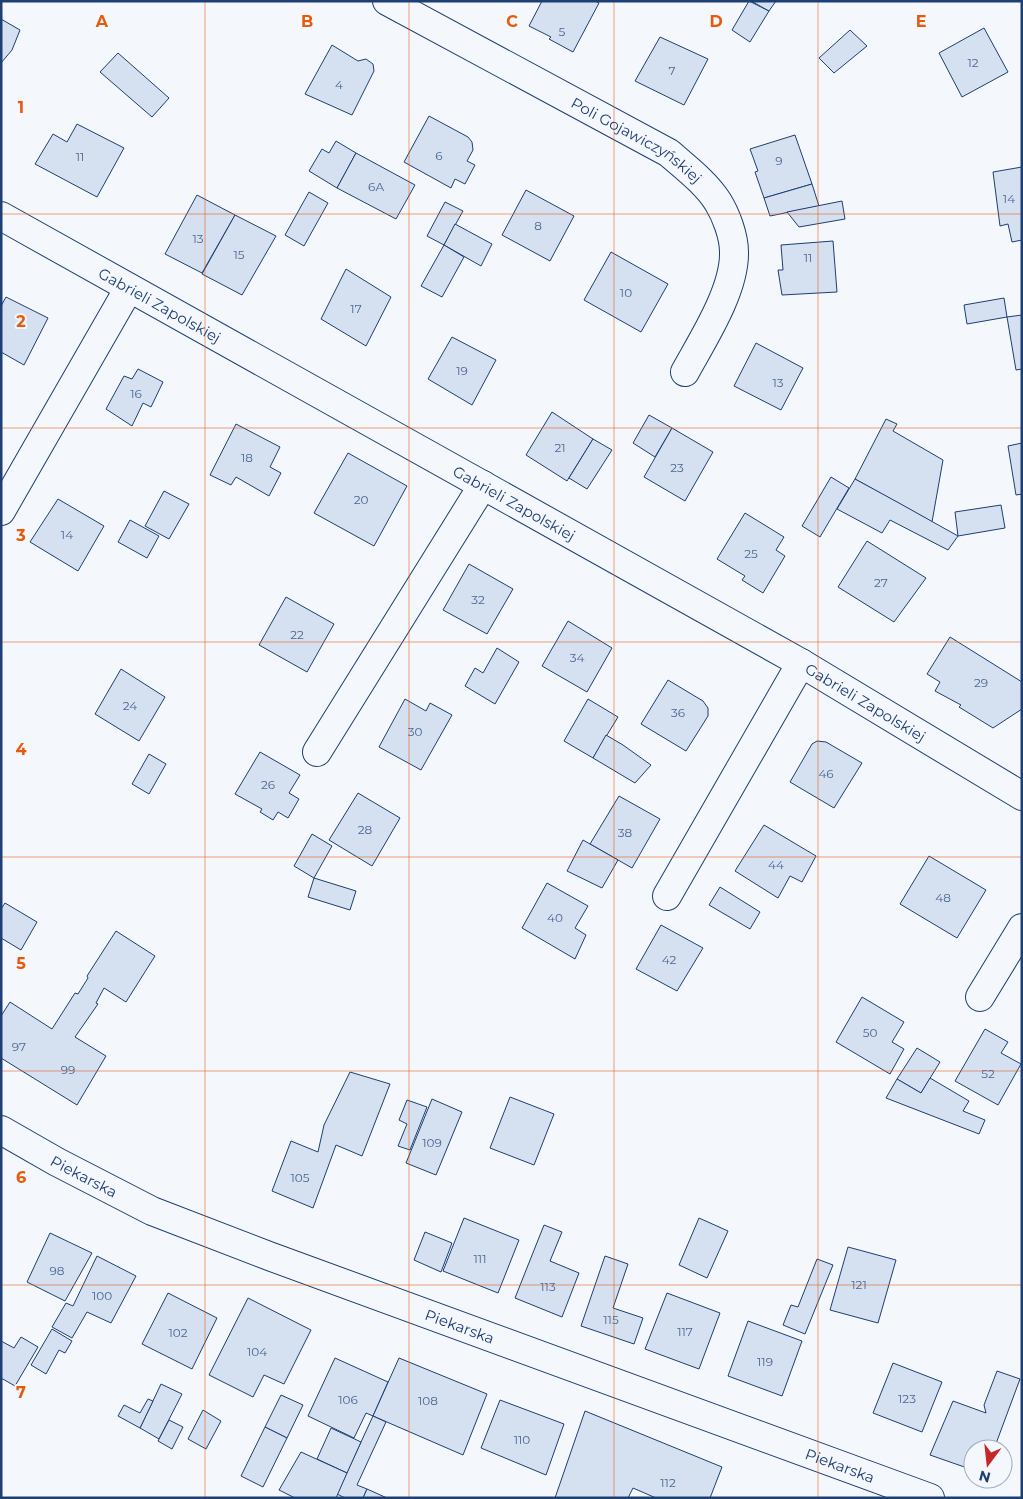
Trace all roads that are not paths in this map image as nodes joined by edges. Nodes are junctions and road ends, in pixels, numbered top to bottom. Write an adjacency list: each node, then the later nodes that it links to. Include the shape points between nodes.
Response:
1 (387, 1): 4 (street, Poli Gojawiczyńskiej, via 669,153 718,202 730,231 734,253 729,284 714,320)
2 (1, 216): 3 (street, Gabrieli Zapolskiej)
3 (130, 288): 5 (street, Gabrieli Zapolskiej); 6 (street)
4 (685, 372)
5 (483, 485): 7 (street, Gabrieli Zapolskiej); 8 (street)
6 (1, 511)
7 (801, 663): 9 (street, Gabrieli Zapolskiej); 10 (street)
8 (316, 752)
9 (1022, 796)
10 (667, 896)
11 (1022, 928): 12 (street)
12 (980, 996)
13 (1, 1130): 14 (street, Piekarska, via 152,1211)
14 (930, 1498)

